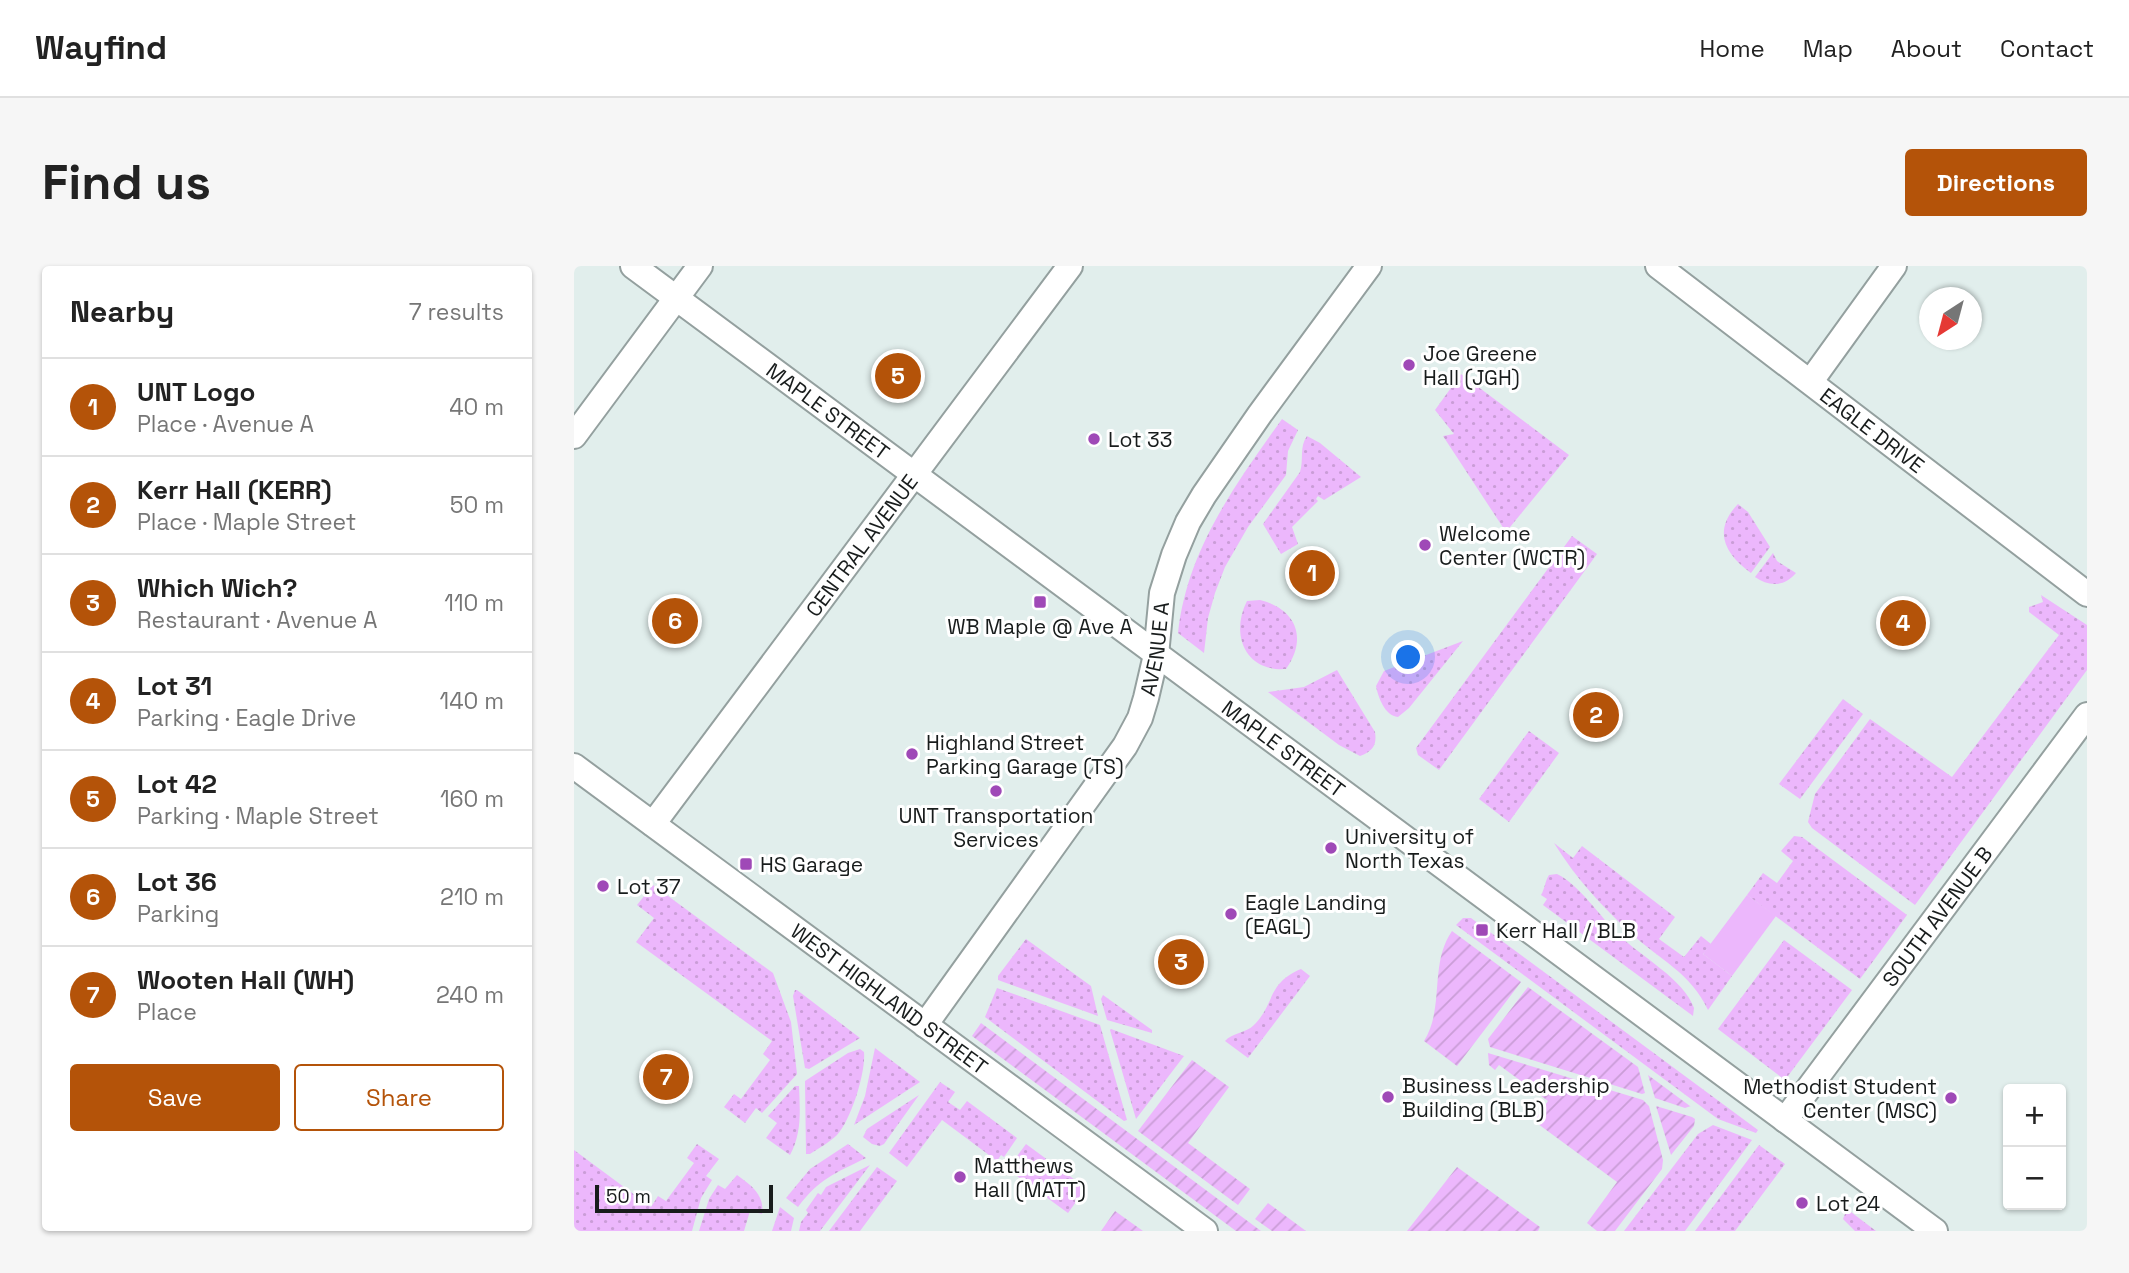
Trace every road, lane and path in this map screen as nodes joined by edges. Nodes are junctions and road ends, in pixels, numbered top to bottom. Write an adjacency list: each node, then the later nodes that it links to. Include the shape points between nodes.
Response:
1 (633, 266): 7 (street, MAPLE STREET)
2 (700, 266): 7 (street)
3 (1070, 266): 10 (street, CENTRAL AVENUE)
4 (1369, 266): 12 (street, AVENUE A, via 1260,414 1188,522 1162,593)
5 (1658, 266): 8 (street, EAGLE DRIVE)
6 (1894, 266): 8 (street)
7 (676, 299): 9 (street); 10 (street, MAPLE STREET)
8 (1811, 381): 11 (street, EAGLE DRIVE)
9 (574, 436)
10 (914, 475): 12 (street, MAPLE STREET); 15 (street, CENTRAL AVENUE)
11 (2087, 594)
12 (1156, 655): 16 (street, AVENUE A, via 1140,718 1125,746); 17 (street, MAPLE STREET)
13 (2087, 715): 17 (street, SOUTH AVENUE B)
14 (574, 766): 15 (street, WEST HIGHLAND STREET)
15 (653, 824): 16 (street, WEST HIGHLAND STREET)
16 (925, 1025): 18 (street, WEST HIGHLAND STREET)
17 (1785, 1120): 19 (street, MAPLE STREET)
18 (1205, 1231)
19 (1935, 1231)

